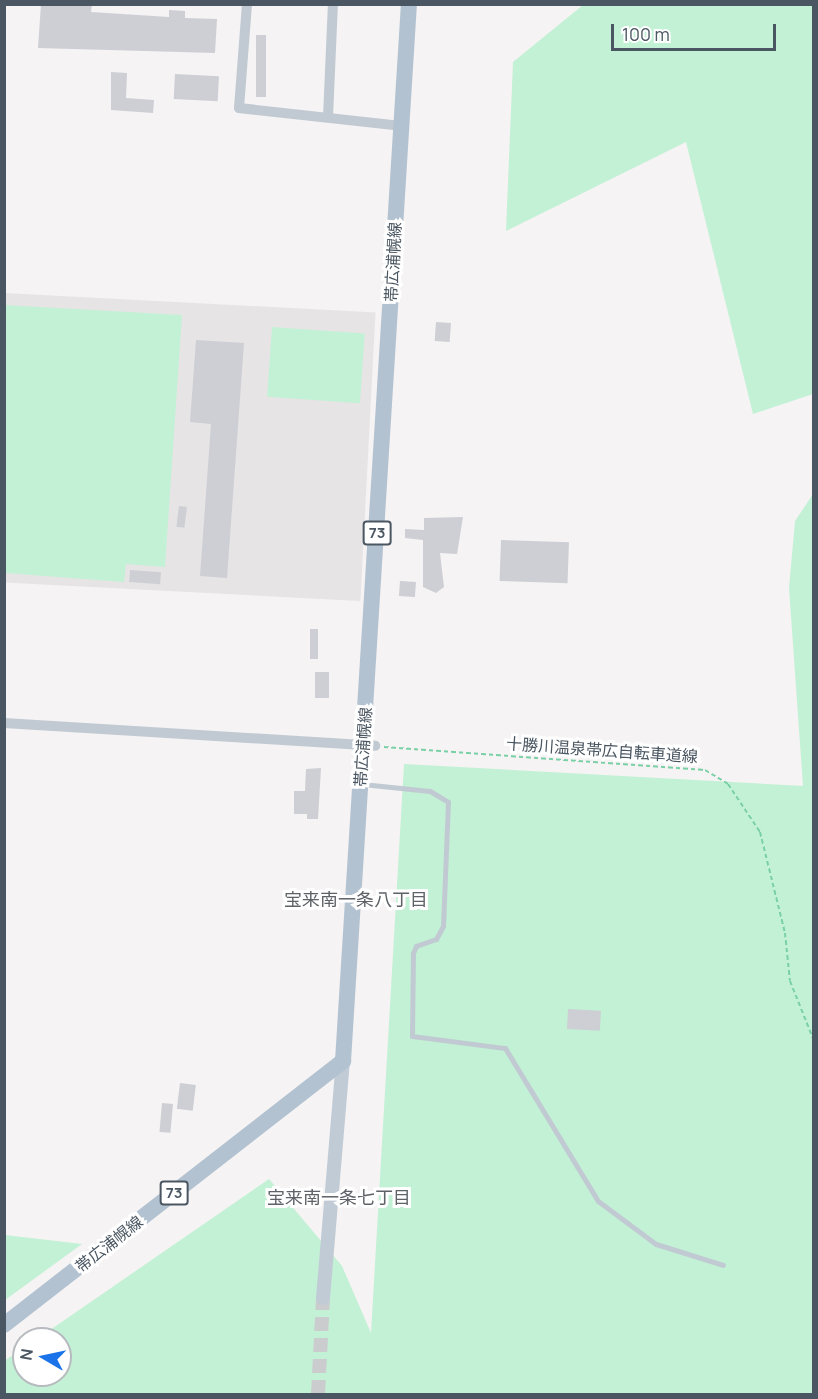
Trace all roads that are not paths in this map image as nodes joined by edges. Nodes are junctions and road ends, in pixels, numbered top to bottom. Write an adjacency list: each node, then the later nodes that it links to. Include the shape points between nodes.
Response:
1 (246, 4): 4 (street, via 239,108)
2 (333, 4): 4 (street)
3 (409, 4): 5 (main road, 帯広浦幌線 / 73)
4 (328, 117): 5 (street)
5 (401, 126): 7 (main road, 帯広浦幌線 / 73)
6 (4, 723): 7 (street)
7 (369, 746): 8 (main road, 帯広浦幌線 / 73)
8 (361, 784): 9 (main road, 帯広浦幌線 / 73); 10 (lane, via 430,792 448,801 443,926 436,939 416,946 413,953 412,1036 505,1048 598,1201 656,1244)
9 (343, 1061): 11 (main road); 12 (main road, 帯広浦幌線 / 73)
10 (723, 1265)
11 (323, 1298)
12 (4, 1325)

